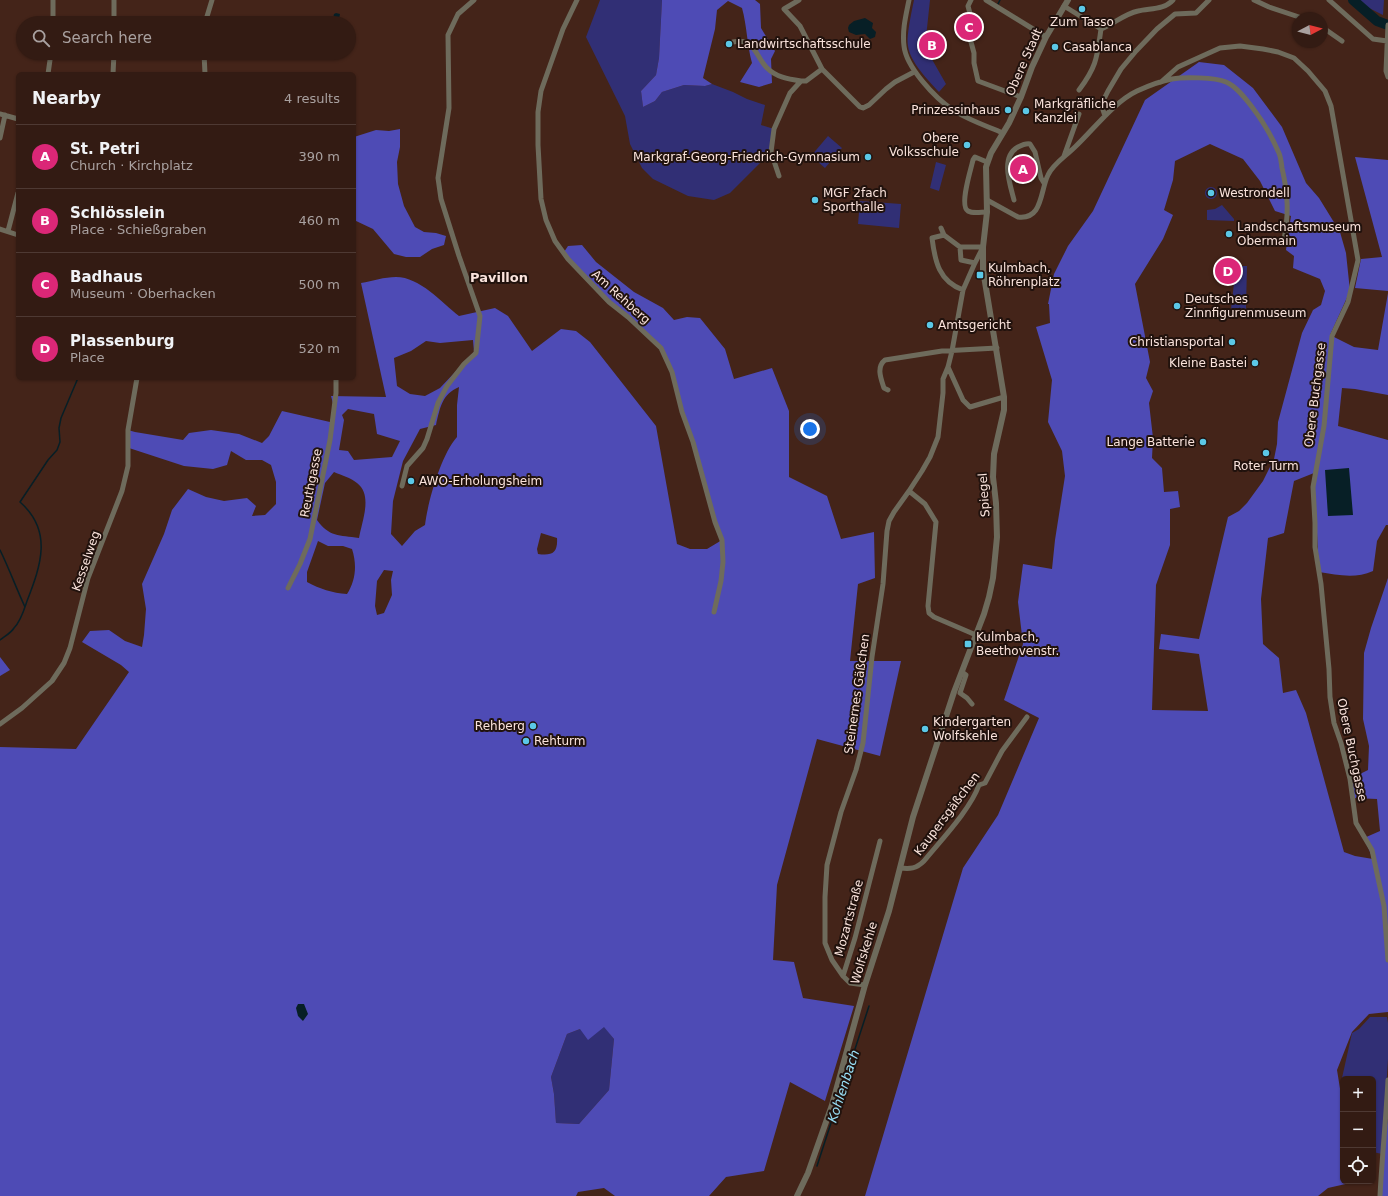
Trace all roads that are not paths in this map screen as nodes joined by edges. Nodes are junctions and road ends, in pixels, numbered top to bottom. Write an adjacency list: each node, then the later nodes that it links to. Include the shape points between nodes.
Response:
1 (53, 0): 17 (street)
2 (114, 0): 18 (street)
3 (212, 0): 19 (street)
4 (474, 0): 73 (street, via 458,14 448,35 449,108 438,178 441,198 480,316 476,353 460,368 447,386 438,403 423,448 407,466)
5 (576, 0): 76 (street, Am Rehberg, via 541,91 538,112 541,199 555,241 568,259 609,302 661,348 672,372 722,540 721,581)
6 (799, 0): 31 (street, via 784,9 800,26)
7 (909, 0): 35 (street, via 904,26 904,46)
8 (971, 0): 40 (street, via 968,6 973,25 971,42 978,81)
9 (986, 0): 24 (street)
10 (1068, 0): 15 (street, Obere Stadt)
11 (1173, 0): 21 (street, via 1168,5 1127,15)
12 (1209, 0): 43 (street, via 1196,13 1175,14 1136,51 1108,91 1103,102)
13 (1254, 0): 16 (street)
14 (1329, 0): 26 (street, via 1374,39)
15 (1064, 6): 21 (street); 24 (street, Obere Stadt)
16 (1292, 15)
17 (53, 16)
18 (114, 16)
19 (207, 16)
20 (1388, 24): 23 (street)
21 (1101, 29): 39 (street, via 1096,62 1090,76)
22 (1328, 31): 25 (street)
23 (1387, 34): 26 (street)
24 (1046, 36): 40 (street, Obere Stadt)
25 (1342, 40)
26 (1387, 41): 36 (street)
27 (733, 42): 37 (street, via 739,40 750,44 767,68 783,78)
28 (50, 60): 32 (street)
29 (114, 60): 33 (street)
30 (205, 60): 34 (street)
31 (822, 70): 35 (street, via 856,105 863,108 895,82); 37 (street)
32 (48, 72)
33 (113, 72)
34 (206, 72)
35 (914, 72): 45 (street, via 952,110)
36 (1388, 77)
37 (801, 82): 49 (street, via 790,93 774,129 771,152)
38 (1161, 82): 43 (street, via 1136,91); 60 (street, via 1172,79 1209,78 1226,82 1238,90 1264,122 1279,152 1287,192 1288,222); 85 (street, Obere Buchgasse, via 1178,67 1220,48 1240,46 1263,49 1294,58 1325,91 1330,106 1358,260 1348,302 1332,336 1324,426 1313,487 1315,547 1334,723 1350,779 1356,824 1372,850 1384,906)
39 (1079, 90)
40 (1021, 97): 45 (street, Obere Stadt)
41 (1079, 114): 47 (street)
42 (3, 115): 44 (street); 46 (street)
43 (1105, 116): 47 (street)
44 (16, 118)
45 (1003, 133): 48 (street, Obere Stadt)
46 (0, 138)
47 (1063, 159): 50 (street, via 1052,167)
48 (987, 162): 51 (street, Spiegel); 54 (street, via 975,157 965,191 967,211)
49 (779, 176)
50 (1044, 183): 51 (street, via 1037,208 1034,213 1024,217 1014,215); 52 (street, via 1033,148 1027,143 1020,146 1012,151 1008,161 1009,184)
51 (987, 200): 54 (street, Spiegel)
52 (1014, 200)
53 (16, 201): 57 (street)
54 (987, 212): 62 (street, Spiegel)
55 (941, 228): 59 (street)
56 (0, 229): 57 (street)
57 (8, 231): 58 (street)
58 (16, 234)
59 (944, 235): 61 (street); 65 (street, via 932,238 938,268 954,286)
60 (1284, 240)
61 (960, 246): 62 (street); 63 (street, via 961,260)
62 (983, 247): 63 (street, Steinernes Gäßchen); 64 (street, Spiegel)
63 (974, 264): 64 (street); 65 (street, Steinernes Gäßchen)
64 (983, 270): 66 (street, Spiegel)
65 (964, 290): 67 (street, Steinernes Gäßchen)
66 (997, 348): 67 (street); 72 (street, Spiegel)
67 (952, 352): 68 (street, Steinernes Gäßchen); 71 (street, via 942,351 885,360 880,366 880,371 884,388)
68 (948, 367): 72 (street, via 963,400 970,407); 74 (street, Steinernes Gäßchen, via 943,379 940,430 936,443 930,458)
69 (137, 380): 82 (street, Kesselweg, via 128,430 128,466 122,491 88,578 66,658 52,682)
70 (336, 380): 75 (street, Reuthgasse, via 330,440 310,538)
71 (888, 390)
72 (1004, 397): 77 (street, Spiegel, via 1004,410 993,465 997,521 996,558 989,597)
73 (402, 486)
74 (909, 491): 77 (street, via 925,504 936,522 929,613); 86 (street, Steinernes Gäßchen, via 894,512 886,531 883,584 863,743 827,865 825,943)
75 (288, 588)
76 (714, 612)
77 (976, 634): 78 (street, Spiegel)
78 (962, 672): 79 (street, via 966,675 960,693); 80 (street, Spiegel)
79 (972, 704)
80 (947, 713): 84 (street, Wolfskehle, via 913,817)
81 (1027, 717): 84 (street, Kaupersgäßchen, via 1002,751 985,783 979,785 967,807 924,861 916,868)
82 (0, 724)
83 (880, 841): 86 (street, Mozartstraße)
84 (900, 868): 87 (street, Wolfskehle)
85 (1388, 960)
86 (843, 976): 87 (street, via 850,983)
87 (866, 985): 89 (street, Wolfskehle, via 832,1105 808,1173)
88 (1388, 1080): 90 (street)
89 (797, 1196)
90 (1380, 1196)

